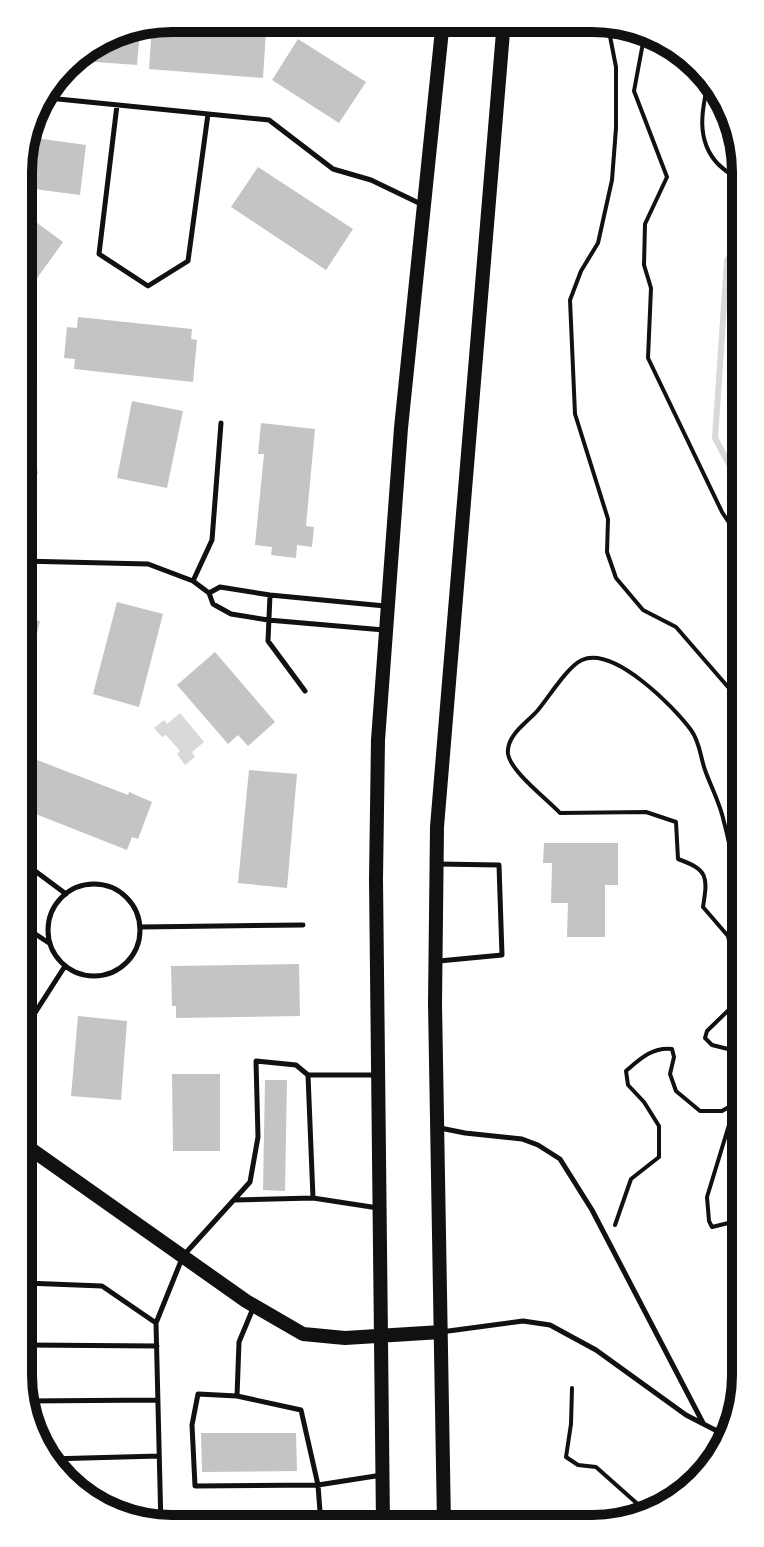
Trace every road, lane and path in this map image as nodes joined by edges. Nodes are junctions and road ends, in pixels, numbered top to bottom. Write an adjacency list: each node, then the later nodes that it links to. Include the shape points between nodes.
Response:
1 (442, 32): 10 (main road)
2 (503, 32): 23 (main road)
3 (610, 34): 21 (path, via 616,67 612,180 598,243 570,300 575,414 608,519 607,552 616,578 643,610 676,627)
4 (643, 42): 12 (path, via 634,91 667,177 645,224 644,265 651,288 648,358)
5 (706, 92): 9 (path, via 702,137 716,162)
6 (53, 99): 7 (lane)
7 (117, 105): 8 (lane); 8 (lane, via 99,254 148,286 188,261)
8 (208, 114): 10 (lane, via 269,120 333,169)
9 (732, 176)
10 (424, 205): 17 (main road)
11 (221, 423): 14 (lane, via 212,540)
12 (732, 527)
13 (32, 561): 14 (lane, via 148,564)
14 (193, 581): 15 (lane)
15 (209, 593): 16 (lane, via 220,587); 18 (lane, via 213,604 231,614)
16 (270, 595): 17 (lane); 18 (lane)
17 (386, 607): 19 (main road)
18 (268, 620): 19 (lane); 20 (lane, via 268,641)
19 (384, 630): 37 (main road, via 376,879)
20 (305, 691)
21 (732, 692)
22 (732, 859): 30 (path, via 698,742 651,688 624,669 598,657 582,660 509,740 513,768 560,813 646,812 676,822 678,859 703,872 703,907 728,936)
23 (436, 864): 31 (main road); 31 (lane, via 499,865 502,955)
24 (32, 869): 25 (lane)
25 (66, 894): 27 (lane, via 92,884 120,892); 29 (lane, via 50,916)
26 (303, 925): 27 (lane)
27 (141, 927): 32 (lane, via 133,957 122,968 93,977)
28 (32, 932): 29 (lane)
29 (50, 943): 32 (lane)
30 (732, 953)
31 (435, 961): 40 (main road)
32 (65, 966): 34 (lane)
33 (732, 1007): 35 (path, via 705,1038)
34 (32, 1018)
35 (732, 1050)
36 (308, 1075): 37 (lane); 42 (lane); 43 (lane, via 296,1065 256,1061 258,1137 250,1182)
37 (378, 1075): 44 (main road)
38 (732, 1105): 46 (path, via 700,1111 676,1091 670,1074 672,1049 644,1055 626,1071 628,1085 659,1126 659,1157 631,1179)
39 (732, 1122): 45 (path, via 707,1197 712,1227)
40 (437, 1127): 46 (lane, via 522,1139 560,1159); 51 (main road)
41 (32, 1150): 47 (main road)
42 (313, 1198): 43 (lane); 44 (lane)
43 (234, 1200): 47 (lane)
44 (379, 1208): 52 (main road)
45 (732, 1222)
46 (609, 1242): 59 (lane)
47 (183, 1256): 49 (main road); 50 (lane)
48 (32, 1283): 50 (lane, via 102,1286)
49 (254, 1305): 52 (main road, via 303,1334); 56 (lane, via 239,1342)
50 (156, 1323): 54 (lane)
51 (441, 1332): 52 (main road); 59 (lane, via 523,1321 550,1325); 69 (main road)
52 (381, 1336): 63 (main road)
53 (32, 1345): 54 (lane)
54 (157, 1346): 57 (lane)
55 (572, 1388): 65 (path, via 566,1457 596,1467)
56 (237, 1396): 64 (lane, via 301,1410); 64 (lane, via 198,1394 192,1425 195,1486)
57 (158, 1400): 58 (lane); 61 (lane)
58 (35, 1401)
59 (703, 1423): 60 (lane)
60 (720, 1431)
61 (159, 1456): 62 (lane); 66 (lane)
62 (60, 1459)
63 (383, 1475): 64 (lane); 68 (main road)
64 (318, 1485): 67 (lane)
65 (641, 1507)
66 (161, 1514)
67 (320, 1515)
68 (383, 1515)
69 (444, 1515)

